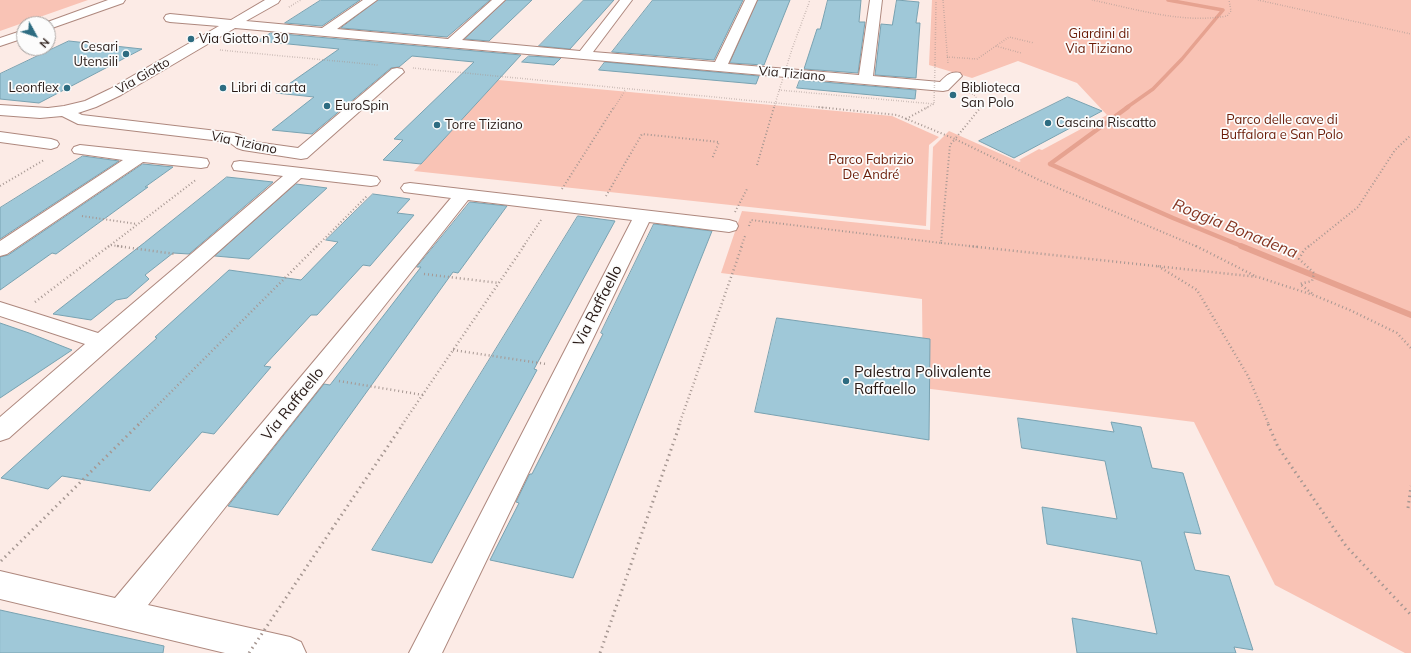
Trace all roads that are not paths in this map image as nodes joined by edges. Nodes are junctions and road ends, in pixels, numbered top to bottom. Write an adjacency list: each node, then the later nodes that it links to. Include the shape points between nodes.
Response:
1 (100, 0): 9 (street)
2 (119, 0): 11 (street)
3 (274, 0): 12 (street, Via Giotto)
4 (371, 0): 14 (street)
5 (499, 0): 18 (street)
6 (626, 0): 19 (street)
7 (750, 0): 20 (street)
8 (876, 0): 23 (street)
9 (56, 17)
10 (170, 18): 12 (street, Via Tiziano)
11 (56, 19)
12 (232, 24): 14 (street, Via Tiziano); 24 (street, Via Giotto)
13 (16, 29): 15 (street)
14 (324, 32): 18 (street, Via Tiziano)
15 (0, 34)
16 (16, 37): 17 (street)
17 (0, 42)
18 (451, 43): 19 (street, Via Tiziano)
19 (584, 55): 20 (street, Via Tiziano)
20 (720, 67): 23 (street, Via Tiziano)
21 (397, 72): 27 (street, Via Tiziano, via 302,154 243,145 234,138 78,119)
22 (951, 79): 23 (street, Via Tiziano, via 943,87)
23 (865, 80)
24 (134, 82): 25 (street); 27 (street, Via Giotto, via 103,98)
25 (158, 84)
26 (0, 110): 27 (street, Via Giotto)
27 (64, 112)
28 (0, 137): 29 (street)
29 (51, 144)
30 (80, 150): 31 (street)
31 (140, 156): 33 (street); 40 (street)
32 (240, 166): 34 (street)
33 (200, 170)
34 (297, 173): 35 (street); 42 (street)
35 (371, 186)
36 (410, 188): 37 (street)
37 (464, 194): 38 (street); 45 (street, Via Raffaello)
38 (643, 216): 39 (street); 47 (street, Via Raffaello)
39 (731, 222)
40 (0, 250)
41 (9, 312): 42 (street)
42 (102, 342): 43 (street)
43 (0, 431)
44 (0, 584): 45 (street)
45 (122, 613): 46 (street)
46 (290, 653)
47 (424, 653)

